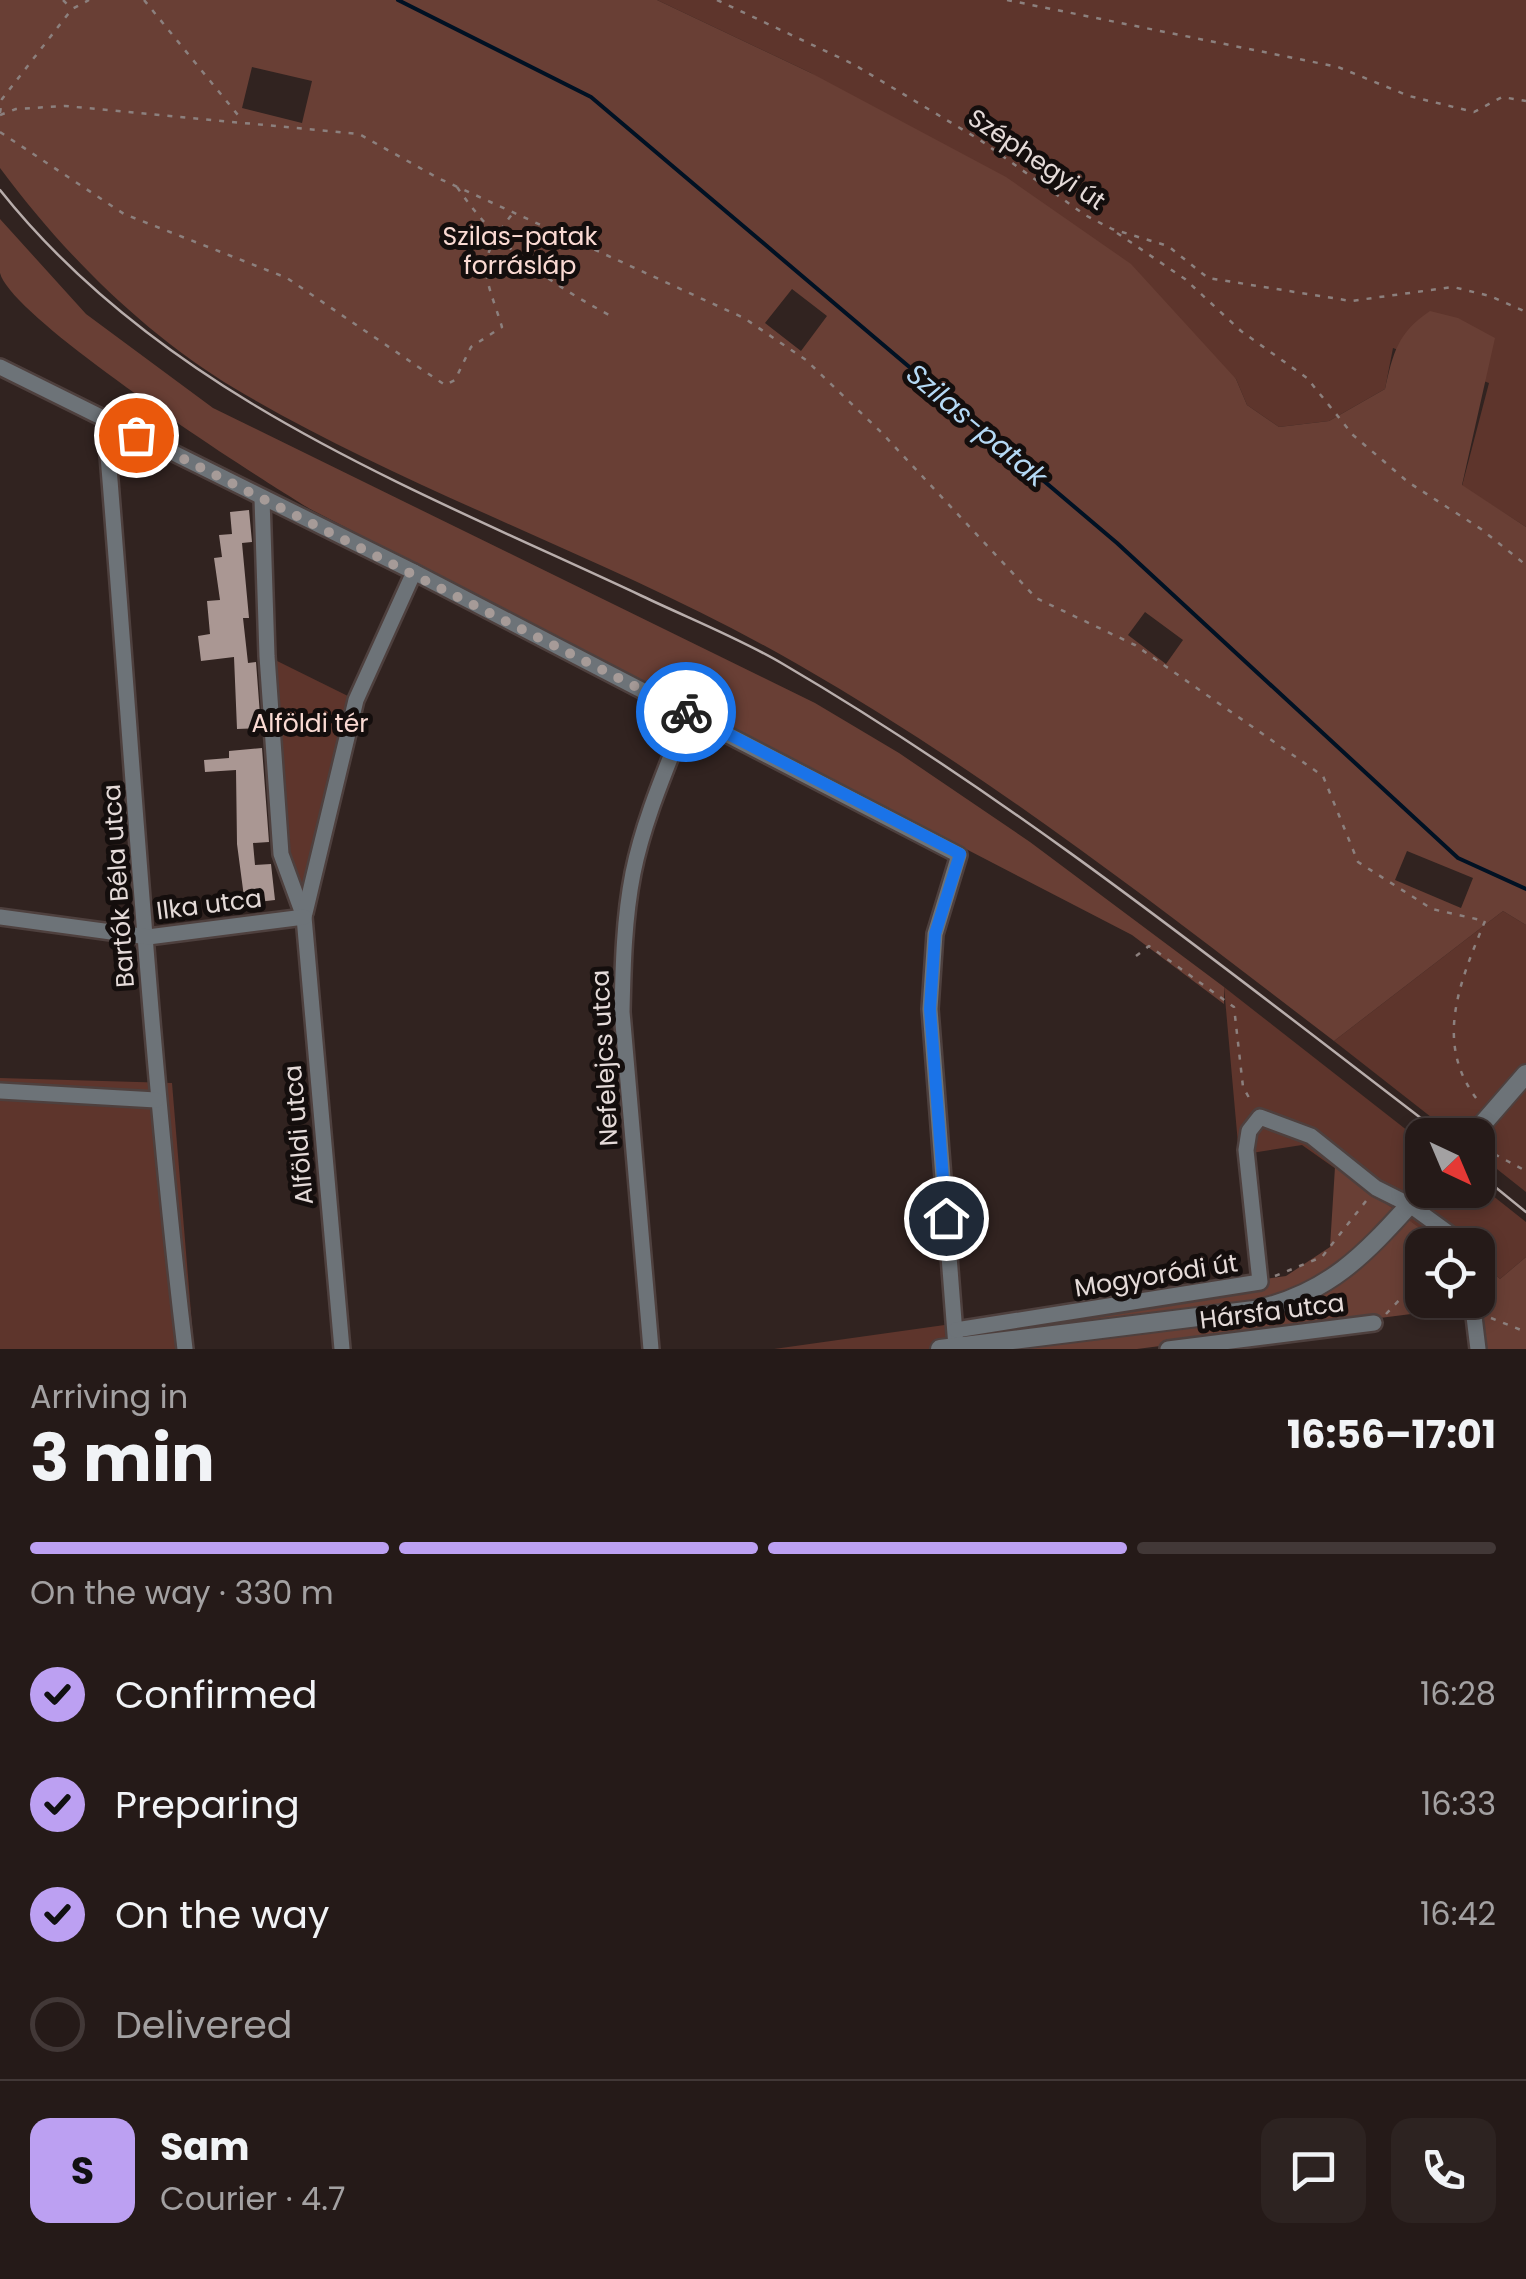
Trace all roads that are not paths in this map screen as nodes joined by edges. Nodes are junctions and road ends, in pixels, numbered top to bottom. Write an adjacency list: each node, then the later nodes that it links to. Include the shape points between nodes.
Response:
1 (0, 367): 2 (street)
2 (105, 419): 3 (street); 8 (street, Bartók Béla utca)
3 (262, 498): 4 (street); 6 (street, Alföldi utca, via 281,854)
4 (414, 572): 5 (street); 6 (street, Alföldi utca, via 356,700)
5 (688, 713): 17 (street, via 960,854 935,934 930,1009); 20 (street, Nefelejcs utca, via 641,841 626,913 622,1012)
6 (304, 917): 8 (street, Ilka utca); 19 (street, Alföldi utca)
7 (0, 918): 8 (street, Ilka utca)
8 (148, 937): 11 (street, Bartók Béla utca)
9 (1526, 1074): 12 (street)
10 (0, 1091): 11 (street)
11 (156, 1100): 18 (street, Bartók Béla utca)
12 (1489, 1118)
13 (1417, 1210): 14 (street); 17 (street, Mogyoródi út, via 1345,1270 1289,1302); 17 (street, Mogyoródi út, via 1376,1188 1310,1136 1260,1117 1246,1150 1260,1282)
14 (1442, 1228)
15 (1474, 1318): 22 (street)
16 (1374, 1323): 21 (street, Hársfa utca)
17 (950, 1342)
18 (185, 1349)
19 (342, 1349)
20 (651, 1349)
21 (1168, 1349)
22 (1478, 1349)

